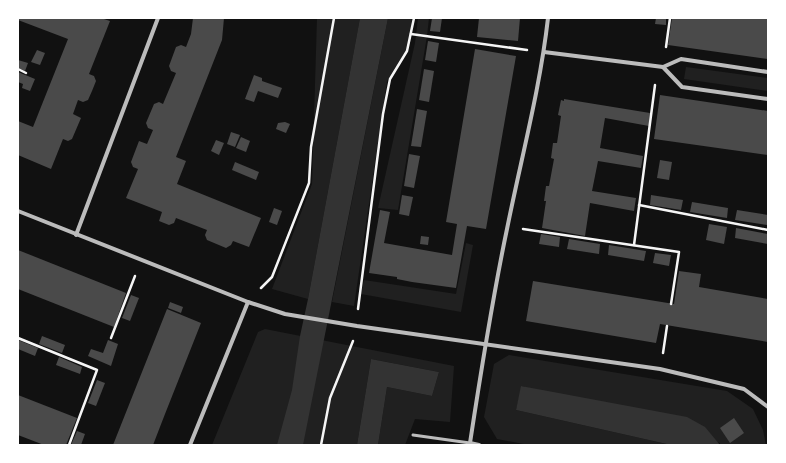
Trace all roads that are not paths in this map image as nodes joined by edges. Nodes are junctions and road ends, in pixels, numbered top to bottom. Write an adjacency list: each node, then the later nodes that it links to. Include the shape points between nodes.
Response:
1 (158, 18): 8 (street)
2 (548, 18): 3 (street)
3 (544, 52): 4 (street); 10 (street)
4 (660, 67): 5 (street, via 681,59); 6 (street, via 682,87)
5 (768, 72)
6 (768, 99)
7 (18, 211): 8 (street)
8 (76, 235): 9 (street)
9 (248, 302): 10 (street, via 285,314); 14 (street)
10 (485, 345): 11 (street, via 660,369 744,389); 13 (street)
11 (768, 407)
12 (413, 435): 13 (lane)
13 (470, 443): 15 (street)
14 (190, 445)
15 (479, 445)

